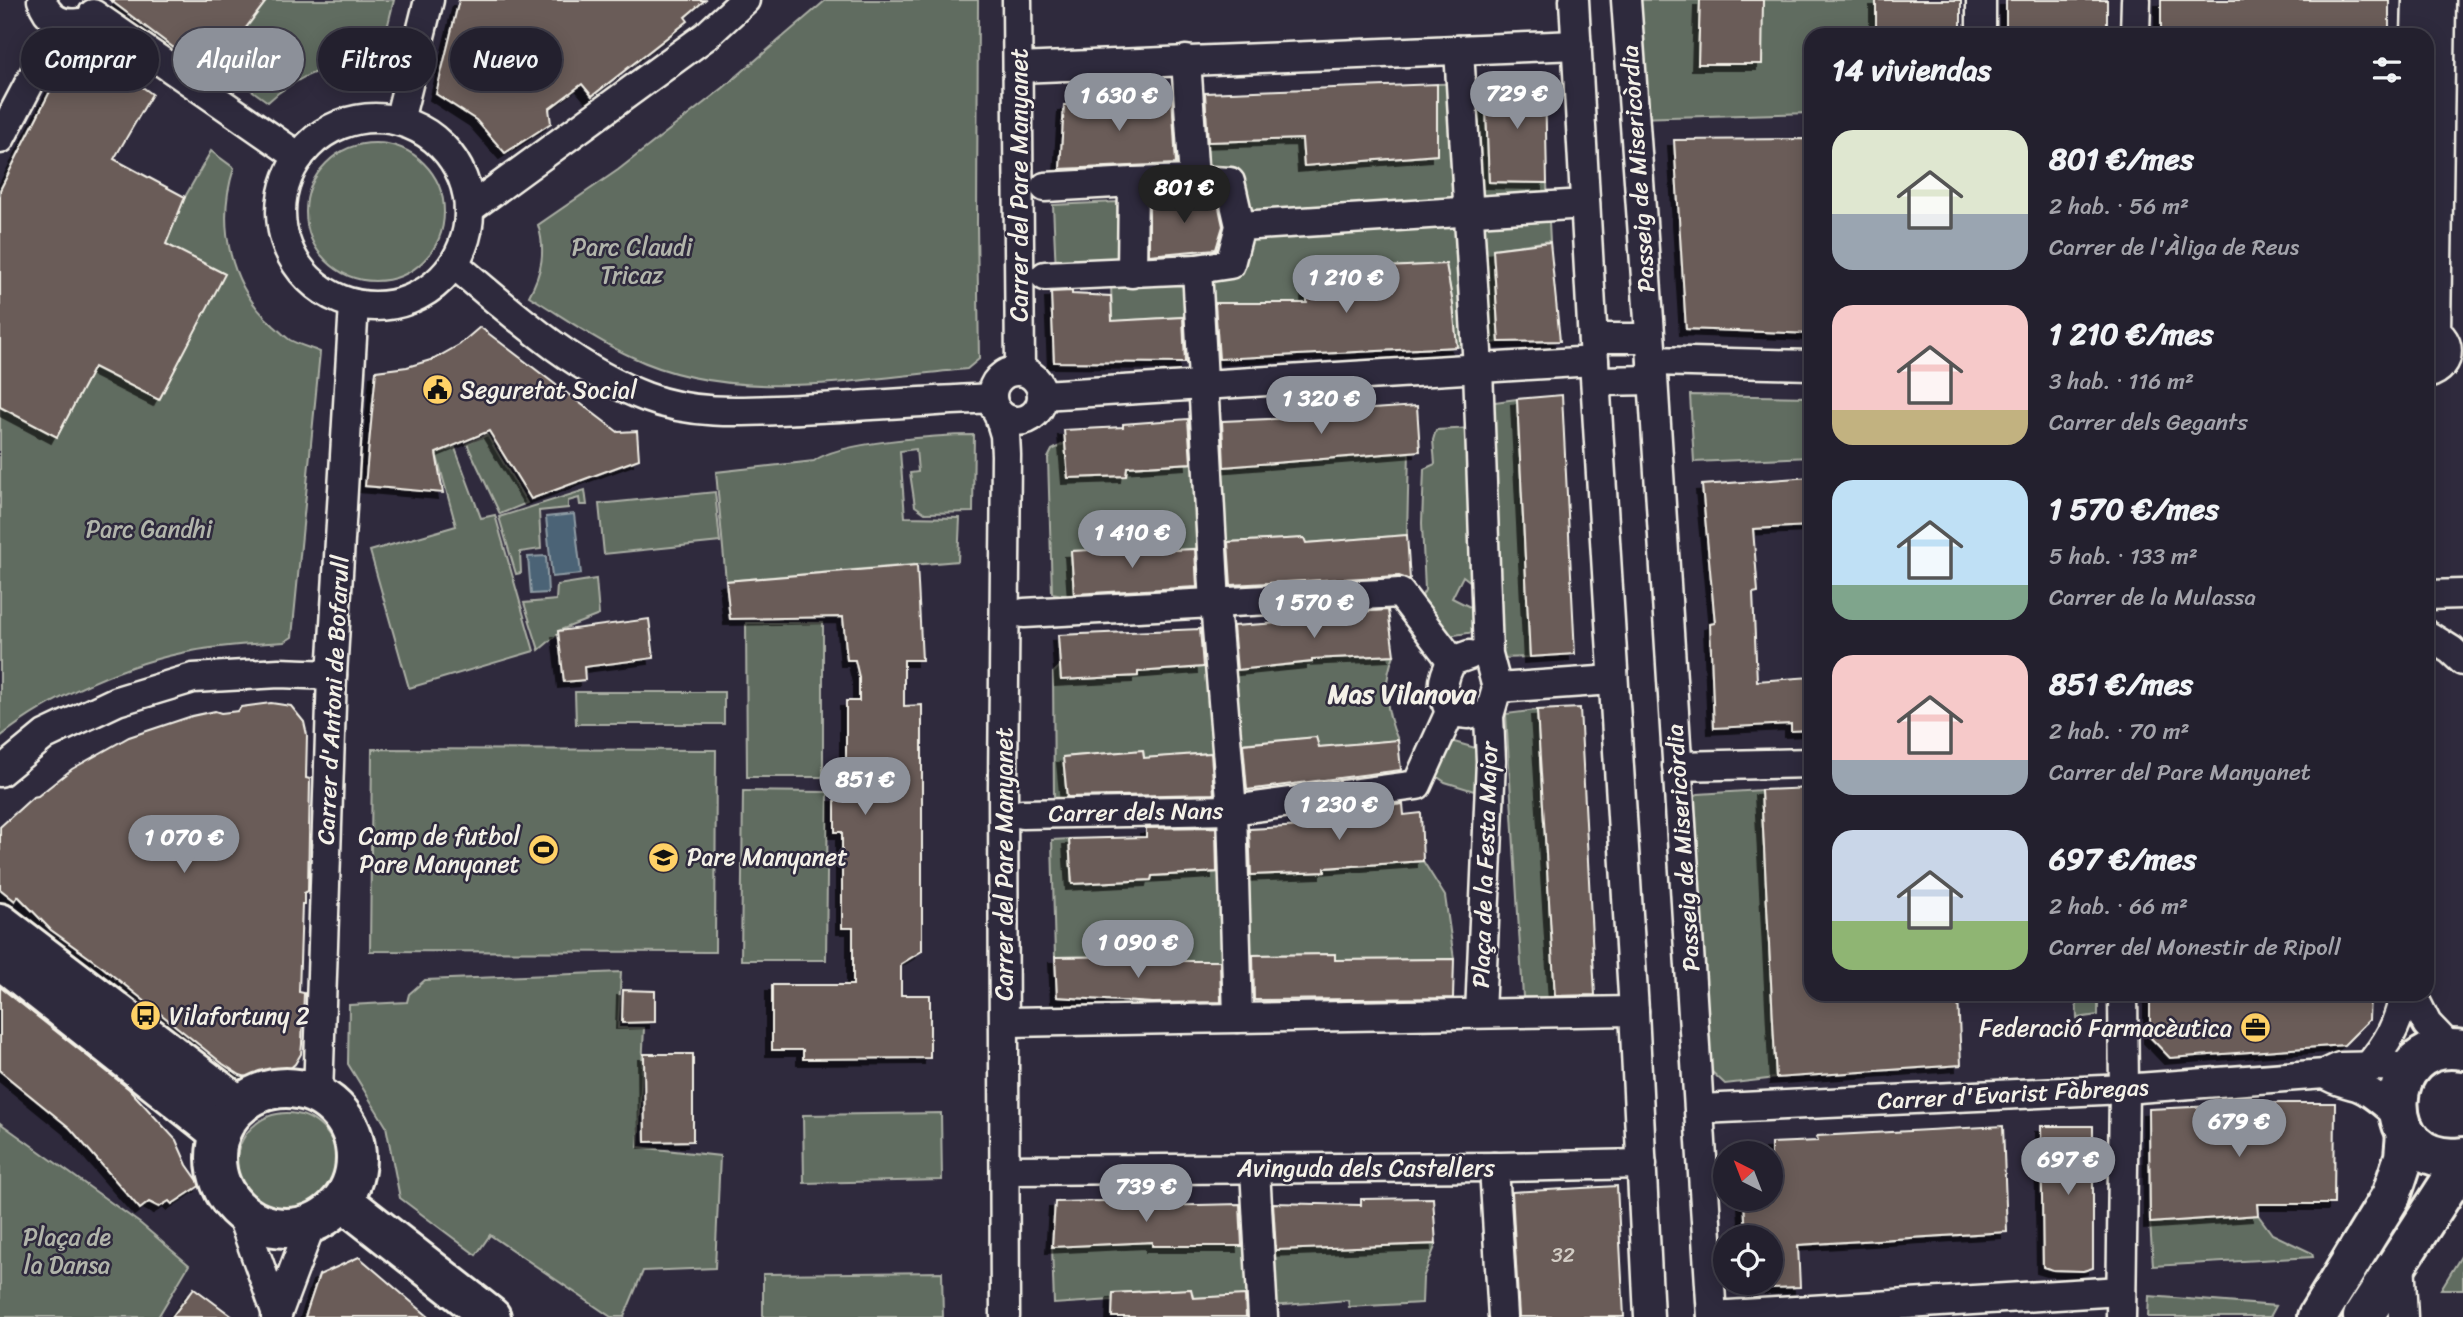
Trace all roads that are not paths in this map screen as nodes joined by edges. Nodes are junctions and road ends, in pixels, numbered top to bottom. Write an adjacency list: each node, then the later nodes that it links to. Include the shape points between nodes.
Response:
1 (42, 0): 12 (street, via 47,13)
2 (429, 0): 20 (street)
3 (745, 0): 27 (street, via 706,36)
4 (1017, 0): 19 (street, Carrer del Pare Manyanet)
5 (1574, 0): 16 (street)
6 (1626, 0): 37 (street, Passeig de Misericòrdia)
7 (1981, 0): 13 (street)
8 (2136, 0): 14 (street)
9 (2417, 0): 15 (street)
10 (2441, 0): 35 (street)
11 (97, 7): 12 (street, via 78,23); 22 (street)
12 (61, 23): 21 (street)
13 (1981, 28)
14 (2135, 28)
15 (2416, 28)
16 (1577, 45): 17 (street); 26 (street)
17 (1459, 50): 18 (street); 28 (street)
18 (1186, 60): 19 (street); 23 (street)
19 (1018, 68): 41 (street, Carrer del Pare Manyanet)
20 (399, 121): 22 (street, via 371,118 343,124 319,138); 27 (street, via 431,136 449,153 466,185)
21 (0, 139)
22 (299, 158): 34 (street, via 283,197 285,239 305,276 328,294)
23 (1194, 180): 24 (street); 29 (street, via 1230,182)
24 (1133, 182): 25 (street); 32 (street)
25 (1045, 187)
26 (1585, 204): 28 (street); 36 (street)
27 (469, 209): 30 (street, via 467,234)
28 (1468, 212): 29 (street); 39 (street)
29 (1240, 226): 31 (street, via 1230,264)
30 (454, 264): 34 (street, via 418,296 387,306); 44 (street, via 577,361 648,398 684,408)
31 (1197, 270): 32 (street); 42 (street)
32 (1132, 273): 33 (street)
33 (1045, 276)
34 (354, 304): 53 (street, Carrer d'Antoni de Bofarull)
35 (2444, 339): 40 (street, via 2448,355)
36 (1594, 360): 37 (street); 37 (street); 39 (street); 54 (street)
37 (1651, 360): 38 (street); 59 (street, Passeig de Misericòrdia)
38 (1804, 365)
39 (1478, 368): 42 (street); 50 (street)
40 (2434, 370)
41 (1020, 371): 43 (street, via 1033,376); 44 (street, via 999,377 992,390)
42 (1202, 386): 43 (street); 47 (street)
43 (1042, 395): 44 (street, via 1032,416)
44 (1002, 410): 48 (street, Carrer del Pare Manyanet, via 1021,454); 73 (street, Carrer del Pare Manyanet, via 1006,455 1003,761)
45 (2463, 594): 46 (street)
46 (2434, 595)
47 (1215, 604): 48 (street); 51 (street, via 1400,593); 62 (street)
48 (1024, 613): 63 (street, Carrer del Pare Manyanet)
49 (2434, 639): 52 (street)
50 (1488, 654): 51 (street); 55 (street)
51 (1452, 661): 56 (street, via 1441,687)
52 (2463, 661)
53 (332, 675): 60 (street, via 193,678 117,701 45,735); 79 (street, Carrer d'Antoni de Bofarull)
54 (1613, 680): 55 (street); 69 (street)
55 (1497, 688): 57 (street, Plaça de la Festa Major)
56 (1450, 712): 57 (street, Plaça de la Festa Major); 61 (street, Plaça de la Festa Major)
57 (1489, 716): 70 (street, Plaça de la Festa Major)
58 (1804, 763): 59 (street)
59 (1677, 766): 80 (street, Passeig de Misericòrdia)
60 (0, 772)
61 (1417, 785): 62 (street, Carrer dels Nans)
62 (1232, 810): 63 (street, Carrer dels Nans); 71 (street)
63 (1022, 814): 73 (street, Carrer del Pare Manyanet)
64 (0, 923): 81 (main road)
65 (0, 959): 81 (main road)
66 (2123, 1001): 78 (street)
67 (2403, 1001): 72 (street)
68 (2416, 1001): 74 (street, via 2427,1024)
69 (1634, 1012): 70 (street); 84 (street)
70 (1480, 1013): 71 (street)
71 (1238, 1018): 73 (street)
72 (2398, 1021): 75 (street); 76 (street)
73 (1014, 1022): 88 (street, Carrer del Pare Manyanet)
74 (2457, 1049): 75 (main road, via 2431,1053)
75 (2412, 1067): 76 (street, Carrer d'Evarist Fàbregas); 82 (main road, via 2400,1087)
76 (2367, 1068): 77 (street, Carrer d'Evarist Fàbregas, via 2340,1067)
77 (2325, 1074): 78 (street, Carrer d'Evarist Fàbregas); 82 (street, Carrer d'Evarist Fàbregas, via 2337,1083 2370,1092)
78 (2124, 1089): 80 (street, Carrer d'Evarist Fàbregas); 93 (street)
79 (318, 1096): 81 (main road, via 280,1088 258,1094); 89 (main road, via 342,1115 354,1139 356,1164)
80 (1700, 1109): 101 (street, Passeig de Misericòrdia)
81 (230, 1119): 90 (main road, via 215,1160 224,1193)
82 (2403, 1125): 83 (main road, via 2413,1142 2430,1153); 102 (main road, via 2402,1165 2391,1196)
83 (2463, 1157)
84 (1642, 1164): 85 (street, Avinguda dels Castellers); 100 (street)
85 (1494, 1167): 87 (street, Avinguda dels Castellers); 99 (street)
86 (2463, 1167): 92 (main road)
87 (1255, 1169): 88 (street, Avinguda dels Castellers); 98 (street)
88 (1015, 1170): 96 (street, Carrer del Pare Manyanet); 97 (street, Carrer del Pare Manyanet)
89 (343, 1200): 91 (main road); 95 (main road)
90 (242, 1213): 91 (main road, via 274,1228); 94 (street)
91 (311, 1224): 94 (street)
92 (2400, 1260): 103 (main road); 104 (street)
93 (2121, 1304): 101 (street)
94 (277, 1315)
95 (491, 1317)
96 (1005, 1317)
97 (1024, 1317)
98 (1264, 1317)
99 (1503, 1317)
100 (1649, 1317)
101 (1712, 1317)
102 (2318, 1317)
103 (2363, 1317)
104 (2403, 1317)

